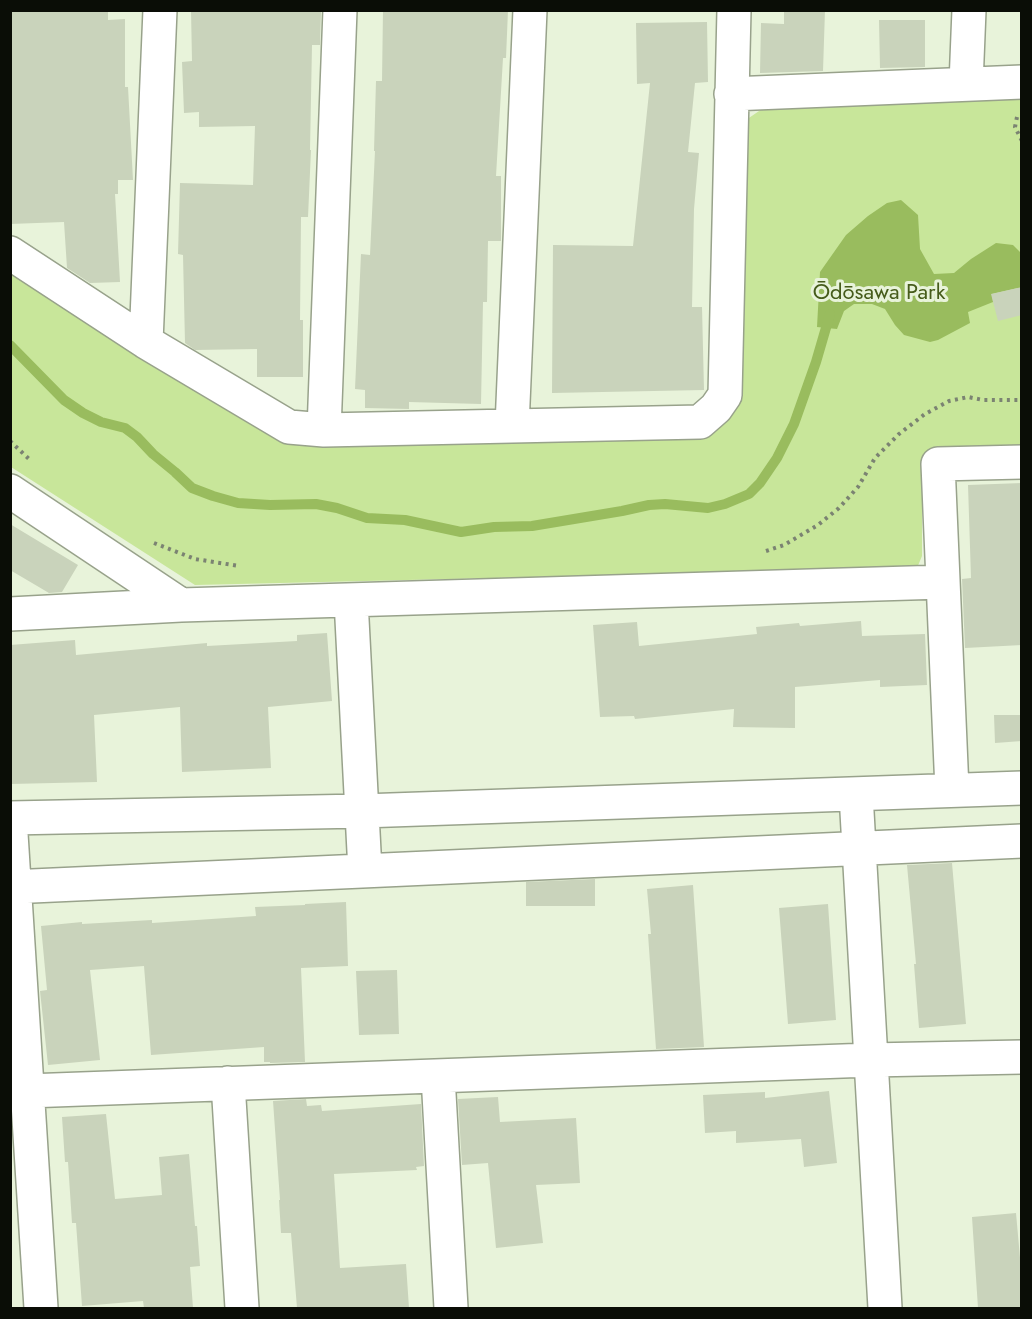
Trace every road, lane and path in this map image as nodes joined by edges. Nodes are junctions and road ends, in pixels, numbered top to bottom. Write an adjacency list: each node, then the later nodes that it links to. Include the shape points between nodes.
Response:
1 (160, 10): 10 (street)
2 (340, 10): 13 (street)
3 (530, 10): 12 (street)
4 (734, 10): 8 (street)
5 (969, 10): 7 (street)
6 (1022, 82): 7 (street)
7 (966, 84): 8 (street)
8 (731, 94): 12 (street, via 725,395 700,422)
9 (10, 253): 10 (street)
10 (146, 342): 13 (street, via 289,427)
11 (1022, 400): 19 (path, via 968,397 925,414 875,458 858,487 839,508 784,545)
12 (512, 426): 13 (street)
13 (324, 430)
14 (10, 441): 16 (path)
15 (1022, 462): 21 (street, via 938,464)
16 (32, 463)
17 (10, 491): 23 (street)
18 (145, 539): 20 (path, via 195,559)
19 (764, 552)
20 (240, 567)
21 (943, 582): 22 (street); 26 (street)
22 (351, 600): 23 (street); 28 (street)
23 (181, 605): 24 (street)
24 (10, 614)
25 (1022, 788): 26 (street)
26 (952, 790): 27 (street)
27 (855, 794): 28 (street); 31 (street)
28 (362, 810): 29 (street); 32 (street)
29 (10, 818): 33 (street)
30 (1022, 841): 31 (street)
31 (859, 848): 32 (street); 35 (street)
32 (365, 870): 33 (street)
33 (13, 887): 38 (street)
34 (1022, 1057): 35 (street)
35 (870, 1060): 36 (street); 42 (street)
36 (438, 1076): 37 (street); 41 (street)
37 (228, 1083): 38 (street); 40 (street)
38 (27, 1091): 39 (street)
39 (41, 1308)
40 (242, 1308)
41 (451, 1308)
42 (885, 1308)

